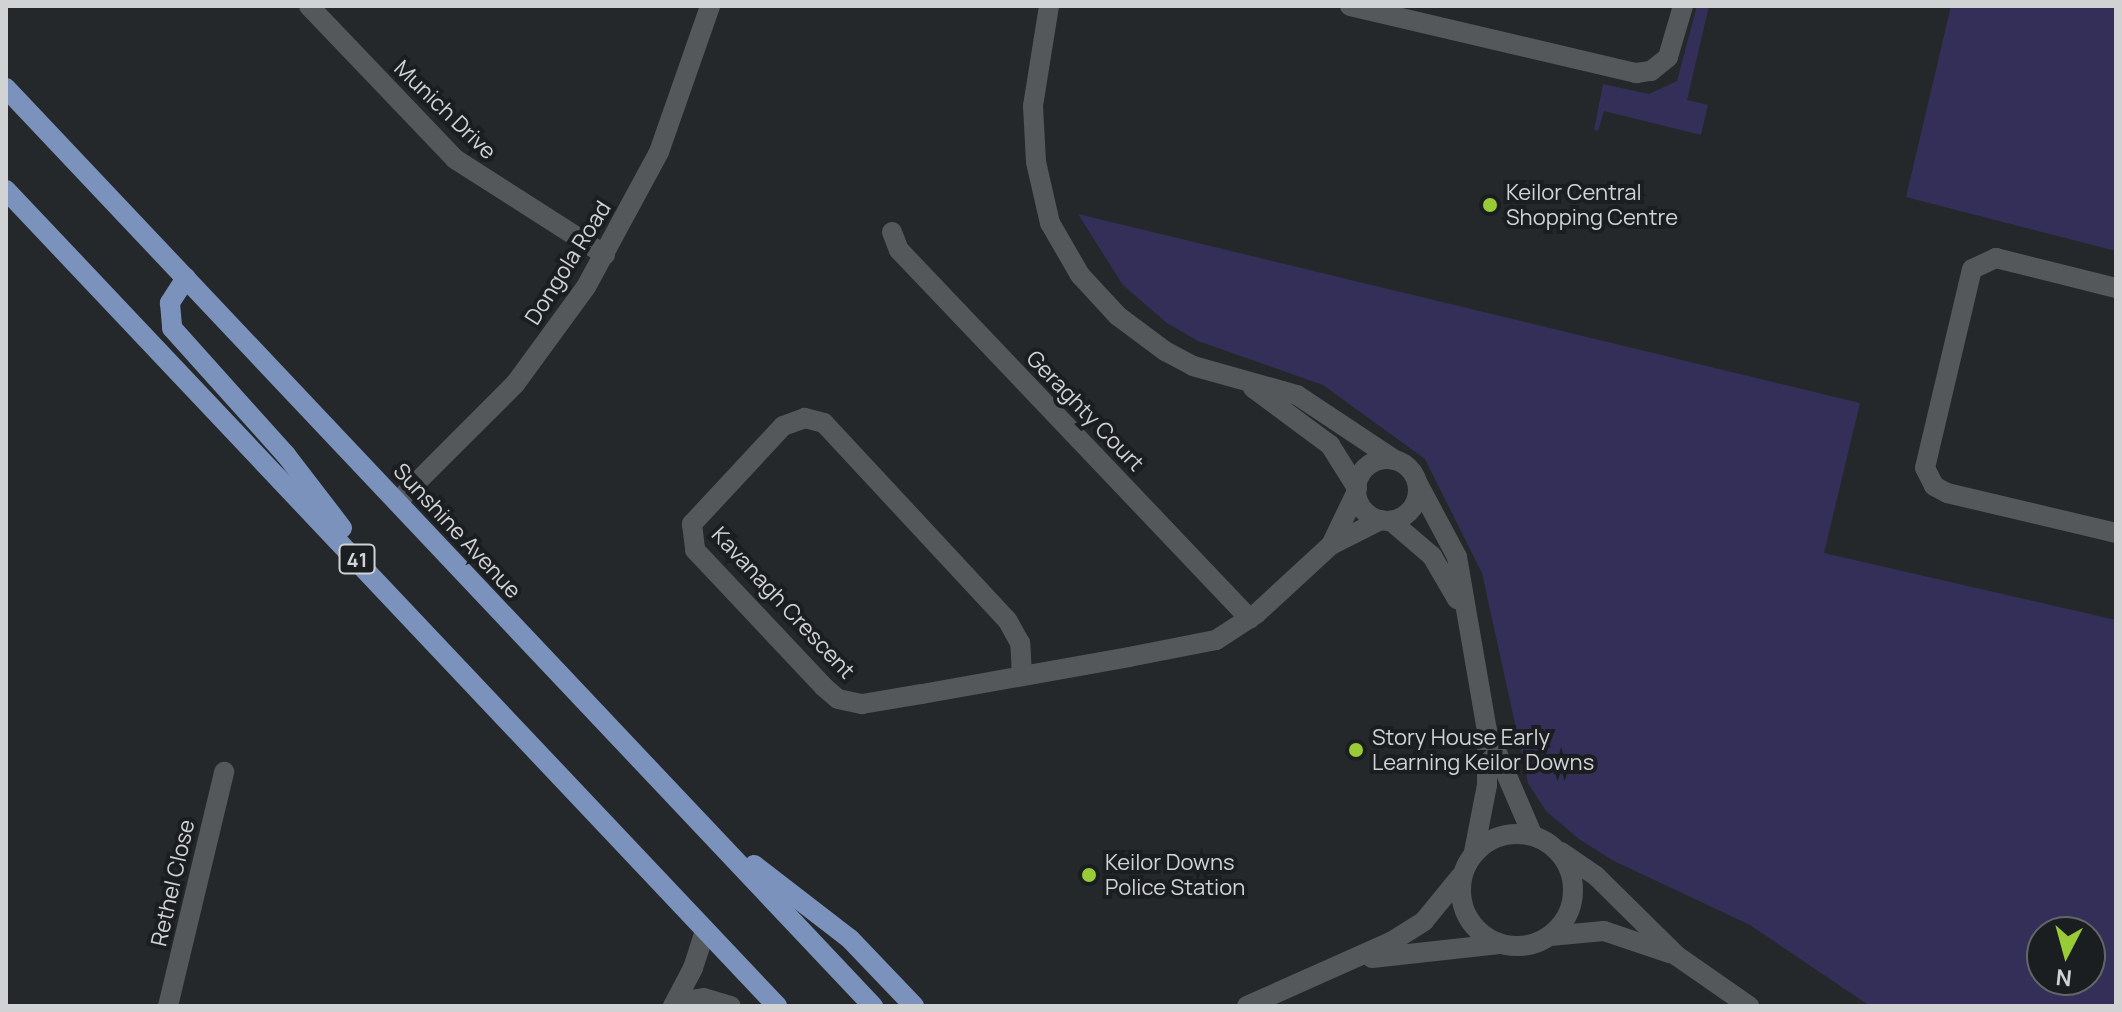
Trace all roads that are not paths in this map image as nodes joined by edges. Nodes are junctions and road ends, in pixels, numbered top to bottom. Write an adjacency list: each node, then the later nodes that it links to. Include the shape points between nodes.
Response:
1 (309, 6): 9 (street, Munich Drive, via 455,159)
2 (710, 6): 9 (street, Dongola Road, via 659,152)
3 (1049, 6): 12 (street, via 1033,132 1042,192 1064,250 1098,297 1142,336 1193,366)
4 (1350, 6): 5 (street, via 1636,73 1651,71 1668,57)
5 (1683, 6)
6 (6, 88): 10 (main road, Sunshine Avenue)
7 (6, 190): 20 (main road, 41)
8 (892, 232): 21 (street, Geraghty Court, via 899,250)
9 (605, 255): 16 (street, Dongola Road, via 515,384)
10 (186, 278): 16 (main road, Sunshine Avenue); 20 (main road, via 170,303 172,328 320,496)
11 (2116, 288): 18 (street, via 1996,258 1972,269 1925,468 1934,486 1947,493)
12 (1247, 383): 13 (street, via 1297,395); 15 (street, via 1330,445)
13 (1395, 460): 14 (street); 15 (street, via 1370,465)
14 (1417, 482): 17 (street, via 1416,502); 22 (street, via 1453,543)
15 (1356, 490): 17 (street, via 1362,507); 19 (street, Kavanagh Crescent)
16 (397, 502): 26 (main road, Sunshine Avenue)
17 (1386, 520): 19 (street, Kavanagh Crescent); 22 (street, via 1432,556)
18 (2116, 533)
19 (1331, 545): 21 (street, Kavanagh Crescent)
20 (373, 575): 30 (main road, 41)
21 (1250, 619): 23 (street, Kavanagh Crescent, via 1216,640)
22 (1467, 621): 24 (street)
23 (1022, 676): 23 (street, Kavanagh Crescent, via 862,704 838,699 695,550 692,524 783,426 805,418 824,423 1007,620 1020,643)
24 (1487, 730): 27 (street); 28 (street, via 1487,785)
25 (224, 772): 37 (street, Rethel Close)
26 (706, 829): 40 (main road, Sunshine Avenue); 41 (main road, via 850,939)
27 (1542, 840): 28 (street, via 1495,837); 31 (street, via 1568,865 1574,890 1567,916); 33 (street, via 1596,876)
28 (1474, 852): 29 (street)
29 (1461, 876): 32 (street, via 1467,917); 34 (street, via 1424,921)
30 (705, 931): 36 (street); 39 (main road, 41)
31 (1550, 936): 32 (street, via 1517,947); 33 (street, via 1604,931)
32 (1499, 944): 34 (street)
33 (1677, 956): 43 (street)
34 (1360, 959): 35 (street)
35 (1269, 1002): 42 (street)
36 (675, 1004): 38 (street, via 704,998)
37 (168, 1006)
38 (731, 1006)
39 (777, 1006)
40 (873, 1006)
41 (914, 1006)
42 (1247, 1006)
43 (1749, 1006)

